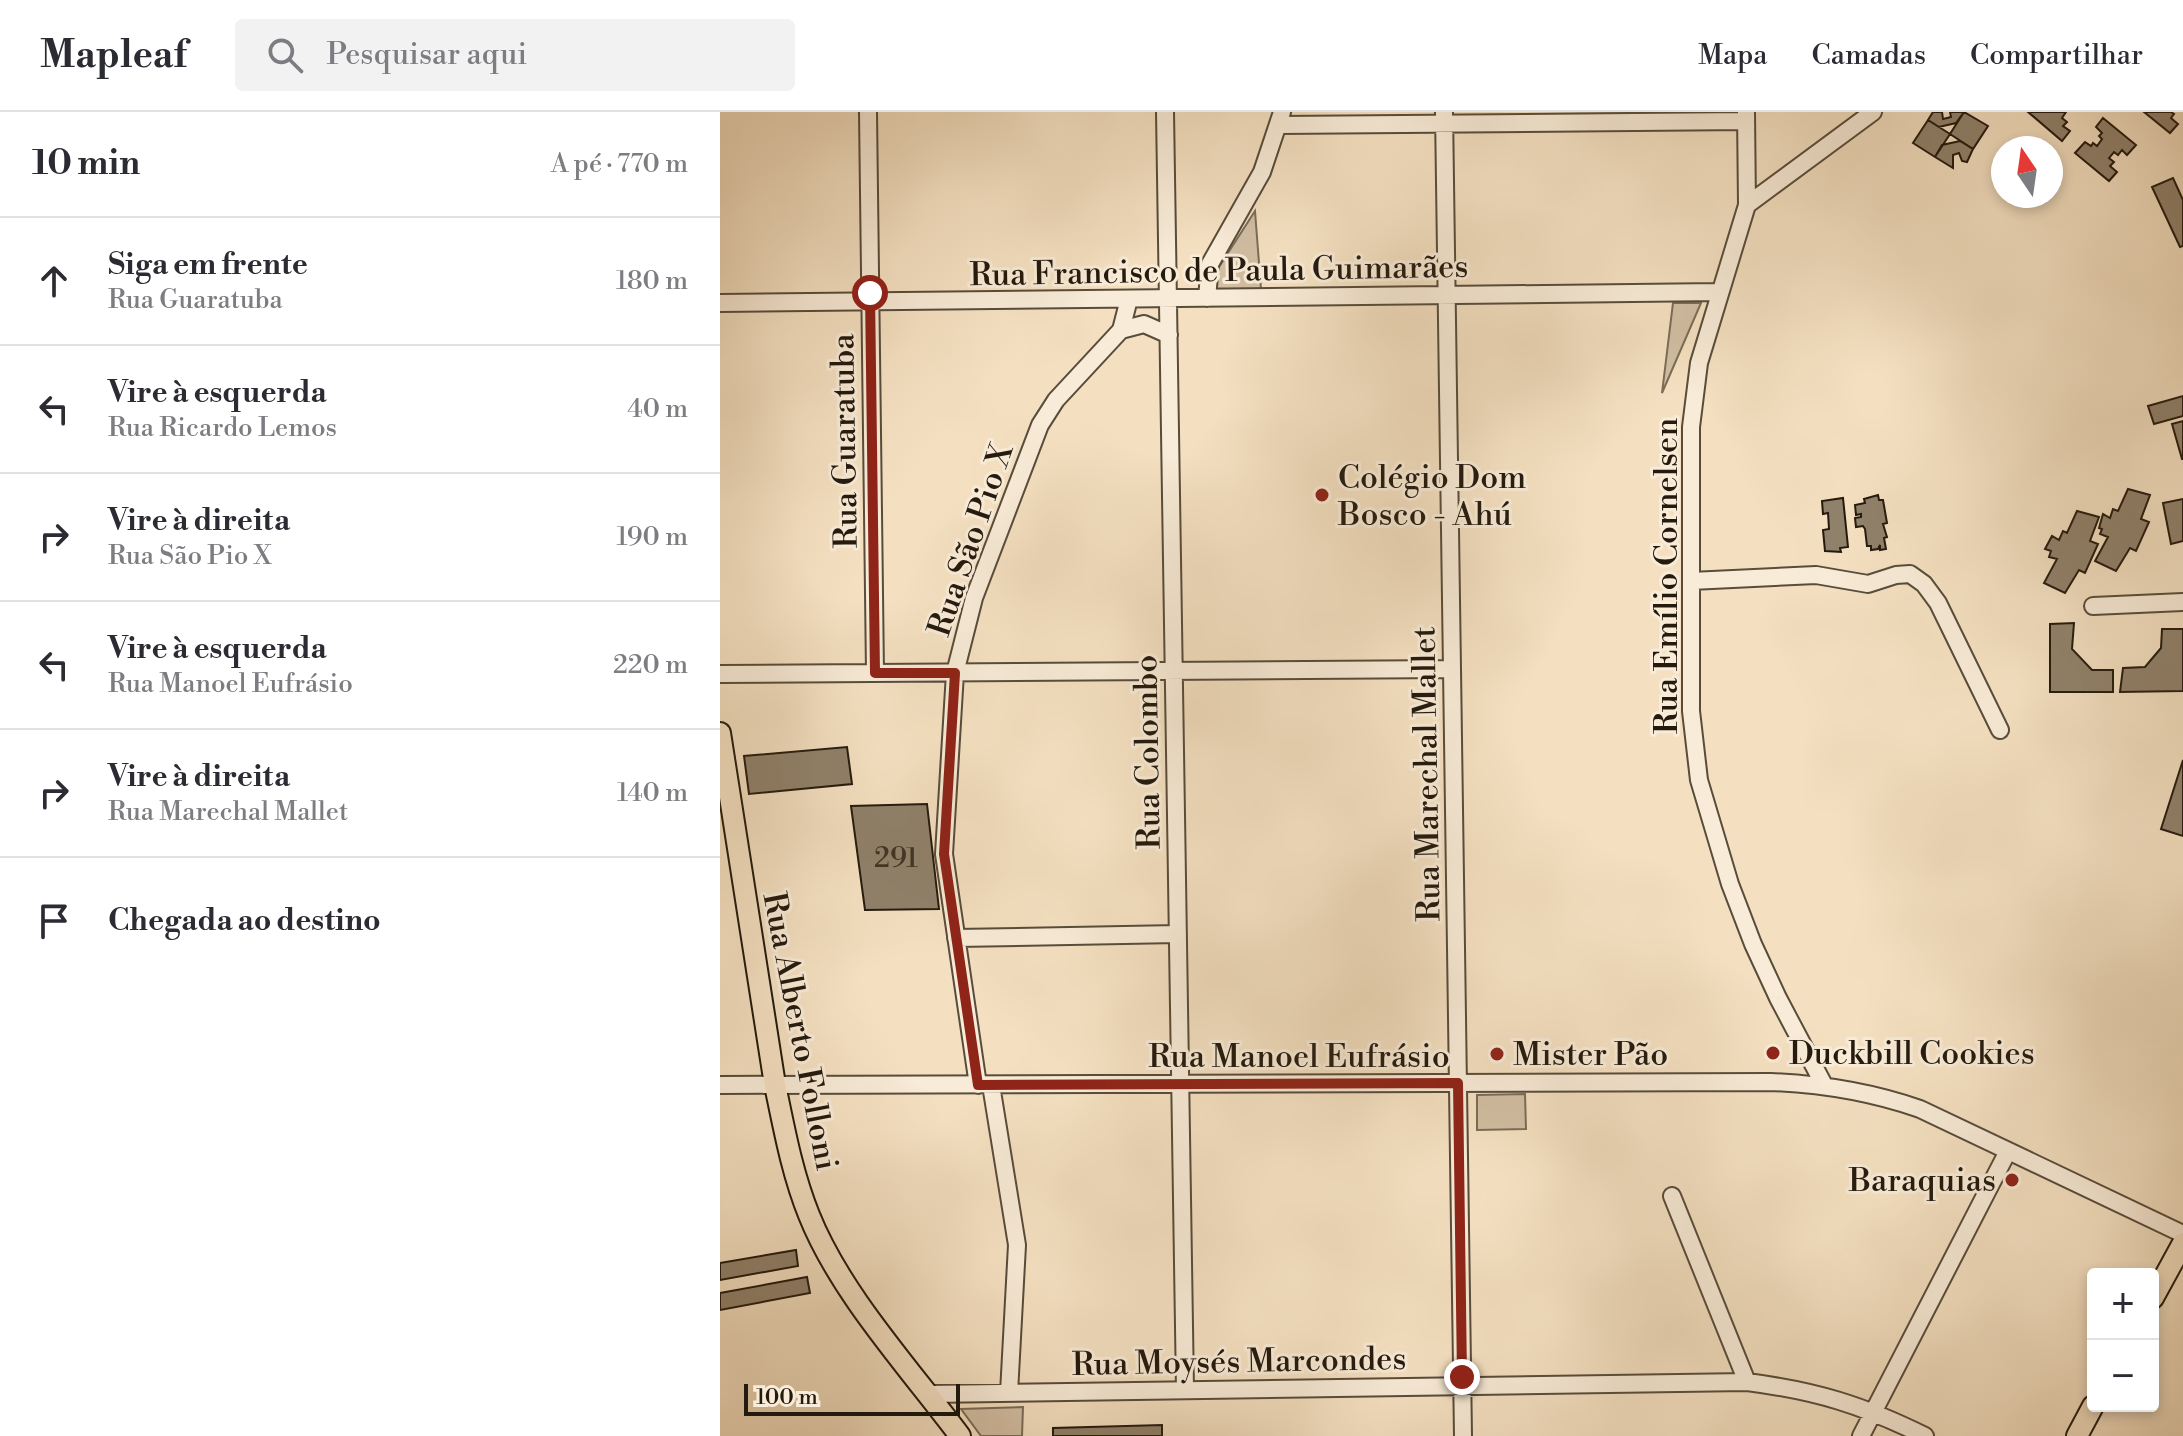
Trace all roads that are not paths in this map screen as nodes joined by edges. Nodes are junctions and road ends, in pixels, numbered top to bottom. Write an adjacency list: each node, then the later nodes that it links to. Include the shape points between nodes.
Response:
1 (868, 112): 13 (street, Rua Guaratuba)
2 (1165, 112): 10 (street, Rua Colombo)
3 (1873, 112): 7 (street)
4 (1746, 117): 6 (street); 7 (street, Rua Emílio Cornelsen)
5 (1281, 118): 6 (street); 11 (street, via 1254,188 1210,264)
6 (1444, 118): 9 (street, Rua Marechal Mallet)
7 (1747, 205): 8 (street, Rua Emílio Cornelsen)
8 (1719, 292): 9 (street, Rua Francisco de Paula Guimarães); 17 (street, Rua Emílio Cornelsen, via 1694,392)
9 (1447, 295): 11 (street, Rua Francisco de Paula Guimarães); 20 (street, Rua Marechal Mallet)
10 (1168, 298): 11 (street, Rua Francisco de Paula Guimarães); 12 (street, Rua Francisco de Paula Guimarães); 16 (street, Rua Colombo)
11 (1207, 298)
12 (1129, 299): 13 (street, Rua Francisco de Paula Guimarães); 15 (street, Rua São Pio X)
13 (870, 301): 14 (street, Rua Francisco de Paula Guimarães); 22 (street, Rua Guaratuba)
14 (720, 303)
15 (1121, 330): 16 (street, via 1144,324); 23 (street, Rua São Pio X, via 1056,400 1040,425 974,598)
16 (1169, 335): 21 (street, Rua Colombo)
17 (1691, 581): 25 (street, via 1816,575 1868,584 1910,574 1938,603); 34 (street, Rua Emílio Cornelsen, via 1694,745 1711,826 1753,944)
18 (2183, 602): 19 (street)
19 (2093, 606)
20 (1452, 669): 21 (street); 29 (street, Rua Marechal Mallet)
21 (1174, 671): 23 (street); 27 (street, Rua Colombo)
22 (875, 673): 23 (street); 24 (street)
23 (955, 673): 28 (street, Rua São Pio X, via 944,840)
24 (720, 674)
25 (2000, 730)
26 (720, 733): 32 (main road, Rua Alberto Folloni)
27 (1178, 934): 28 (street); 30 (street, Rua Colombo)
28 (956, 938): 33 (street, Rua São Pio X)
29 (1458, 1083): 30 (street, Rua Manoel Eufrásio); 34 (street, Rua Manoel Eufrásio); 41 (street, Rua Marechal Mallet)
30 (1180, 1084): 33 (street, Rua Manoel Eufrásio); 42 (street, Rua Colombo)
31 (720, 1085): 32 (street, Rua Manoel Eufrásio)
32 (775, 1085): 33 (street, Rua Manoel Eufrásio); 44 (main road, Rua Alberto Folloni, via 796,1176 826,1251)
33 (985, 1085): 43 (street, Rua São Pio X, via 1017,1245)
34 (1824, 1085): 35 (street, Rua Manoel Eufrásio, via 1920,1109)
35 (2008, 1151): 37 (street, Rua Manoel Eufrásio); 45 (street)
36 (1672, 1196): 40 (street)
37 (2183, 1234)
38 (2183, 1243): 39 (main road)
39 (2159, 1287)
40 (1747, 1382): 41 (street, Rua Moysés Marcondes); 45 (street, Rua Moysés Marcondes, via 1803,1390)
41 (1462, 1386): 42 (street, Rua Moysés Marcondes); 48 (street, Rua Marechal Mallet)
42 (1185, 1390): 43 (street, Rua Moysés Marcondes)
43 (1009, 1393): 44 (street, Rua Moysés Marcondes)
44 (928, 1394): 47 (main road, Rua Alberto Folloni)
45 (1874, 1411): 49 (street); 50 (street, Rua Moysés Marcondes)
46 (2090, 1412): 51 (main road)
47 (960, 1436)
48 (1463, 1436)
49 (1861, 1436)
50 (1925, 1436)
51 (2077, 1436)

